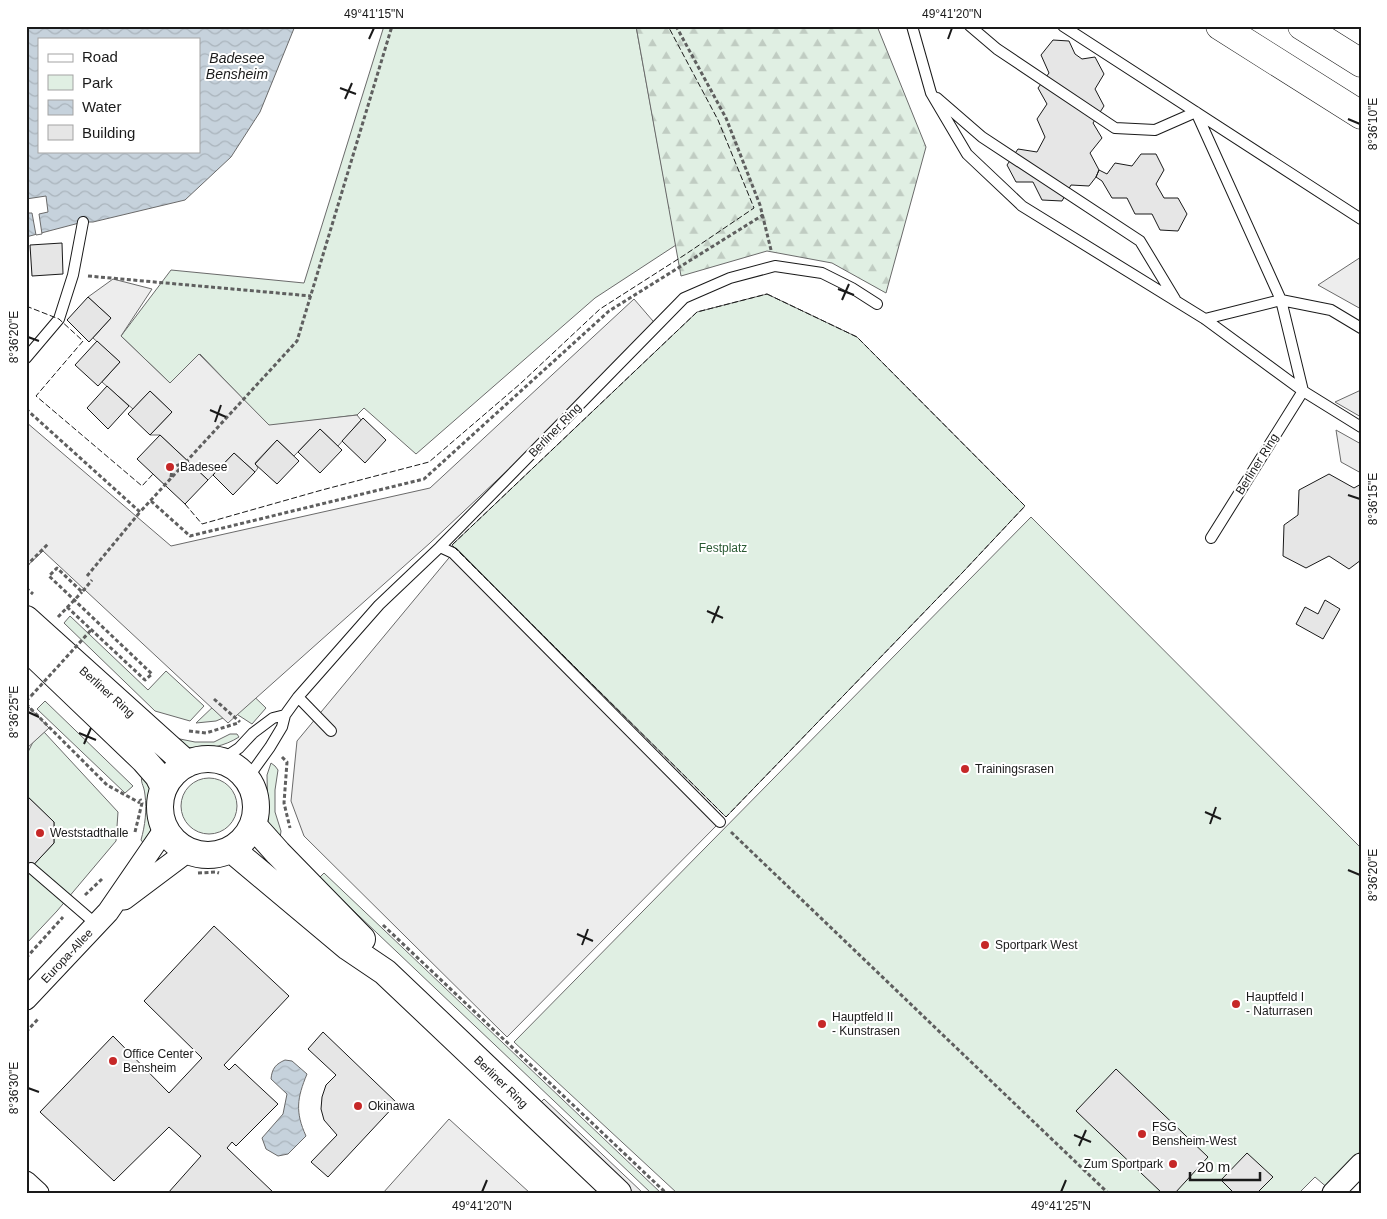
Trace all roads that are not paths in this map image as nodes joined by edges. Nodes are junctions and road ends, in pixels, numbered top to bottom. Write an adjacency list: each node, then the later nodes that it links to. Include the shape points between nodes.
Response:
1 (912, 26): 7 (lane)
2 (970, 26): 8 (lane, via 997,49 1116,128 1155,130)
3 (1063, 26): 8 (lane)
4 (1220, 26): 9 (highway)
5 (1302, 26): 6 (highway)
6 (1361, 63)
7 (931, 93): 13 (lane, via 982,137 1140,241); 13 (lane, via 967,154 1022,206)
8 (1196, 112): 10 (lane); 12 (lane)
9 (1361, 115)
10 (1361, 219)
11 (83, 222): 17 (lane, via 73,275 59,319)
12 (1281, 300): 15 (lane); 16 (lane, via 1330,310); 18 (lane)
13 (1176, 302): 15 (lane)
14 (877, 304): 21 (lane, Berliner Ring, via 822,274 775,266 730,278 684,298)
15 (1205, 319): 18 (lane)
16 (1361, 328)
17 (26, 358)
18 (1303, 390): 19 (lane); 20 (lane, Berliner Ring)
19 (1361, 427)
20 (1211, 538)
21 (440, 547): 24 (lane, Berliner Ring, via 379,605); 31 (lane, via 452,552)
22 (26, 619): 28 (street, Berliner Ring)
23 (26, 647): 30 (street, Berliner Ring, via 144,760)
24 (298, 698): 25 (lane, Berliner Ring); 26 (lane)
25 (285, 715): 27 (lane, Berliner Ring, via 273,718); 29 (lane, Berliner Ring, via 282,727)
26 (331, 731)
27 (221, 760): 28 (street, via 202,759); 29 (street)
28 (187, 764): 30 (street, via 172,774)
29 (248, 780): 32 (street, via 256,802)
30 (164, 788): 33 (street, via 160,808)
31 (720, 822)
32 (253, 824): 34 (street, via 244,839); 38 (street, Berliner Ring, via 364,942)
33 (165, 829): 35 (street); 37 (street, Europa-Allee)
34 (231, 849): 35 (street); 38 (street, Berliner Ring, via 348,947)
35 (189, 862): 37 (street, Europa-Allee, via 160,871)
36 (31, 868): 37 (lane)
37 (102, 918): 39 (street, Europa-Allee)
38 (385, 972): 43 (street, Berliner Ring)
39 (26, 1000)
40 (1361, 1164): 44 (street)
41 (26, 1182): 42 (street)
42 (38, 1193)
43 (618, 1193)
44 (1333, 1193)

